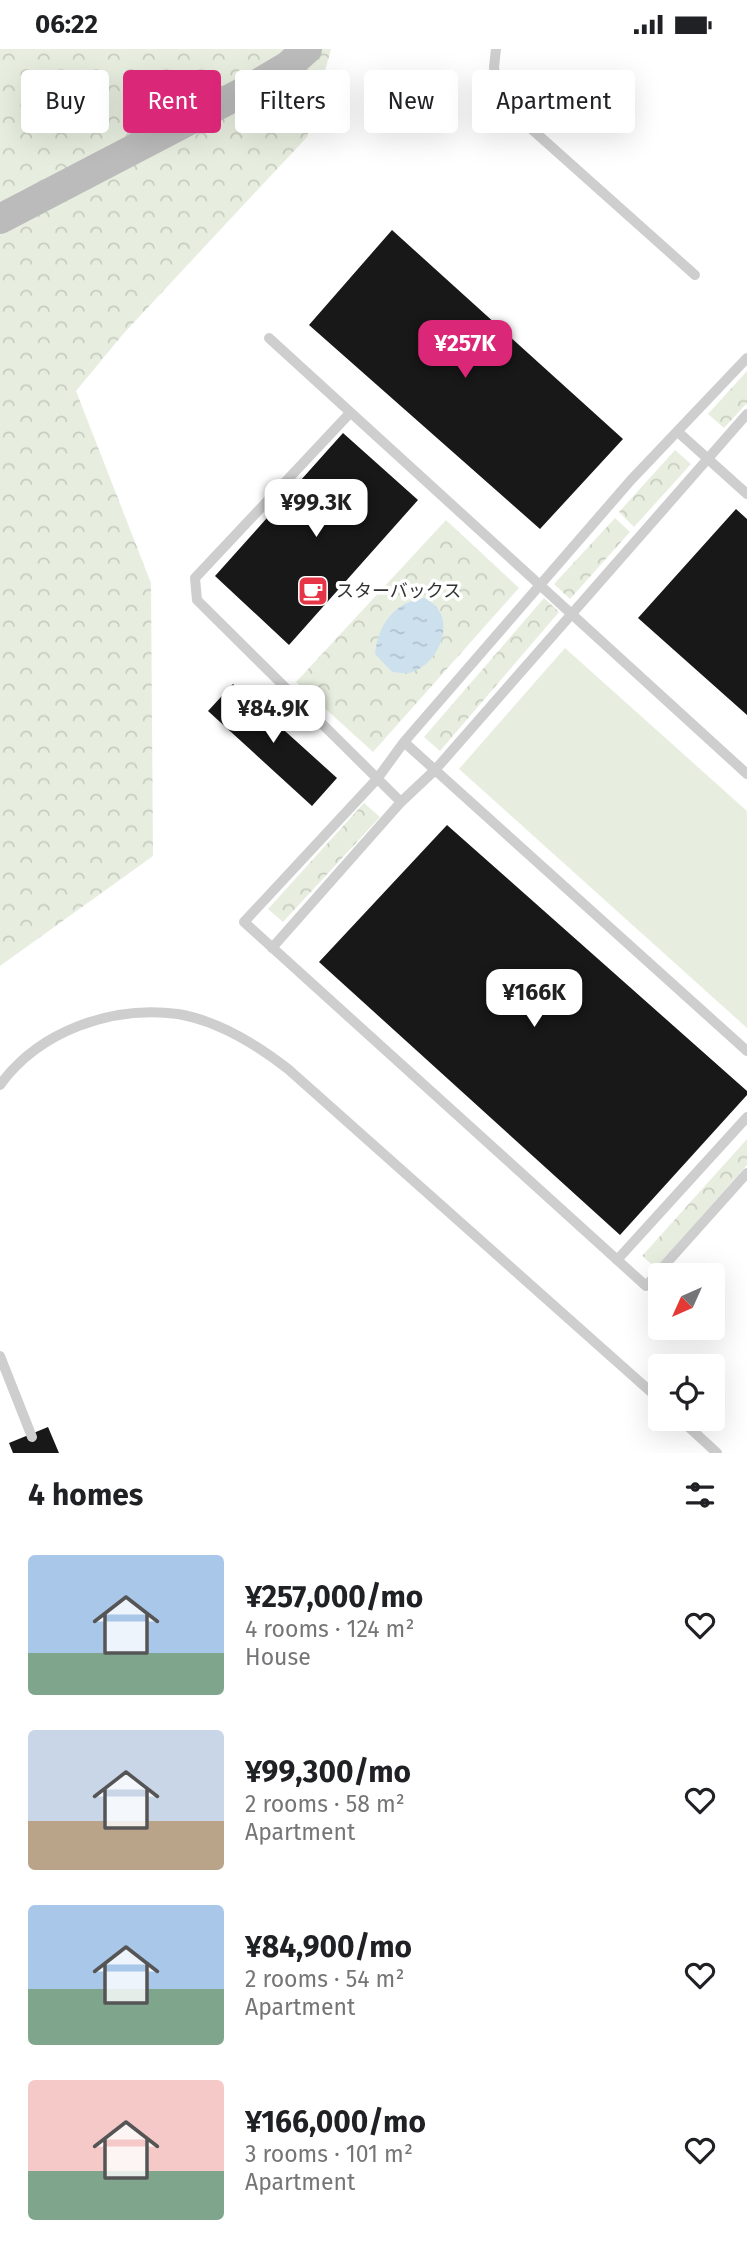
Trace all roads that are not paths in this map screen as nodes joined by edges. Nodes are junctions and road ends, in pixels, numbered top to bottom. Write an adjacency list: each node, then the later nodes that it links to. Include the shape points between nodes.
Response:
1 (307, 49): 3 (street, via 251,88)
2 (496, 49): 4 (lane, via 498,99)
3 (0, 219)
4 (695, 275)
5 (269, 338): 7 (lane)
6 (747, 358): 9 (lane)
7 (349, 413): 12 (lane); 17 (lane, via 195,578 197,600)
8 (747, 414): 10 (lane)
9 (678, 432): 10 (lane); 12 (lane, via 631,479)
10 (708, 457): 11 (lane); 13 (lane)
11 (747, 494)
12 (541, 586): 13 (lane); 14 (lane)
13 (570, 612): 15 (lane); 16 (lane)
14 (404, 742): 15 (lane); 17 (lane)
15 (435, 770): 18 (lane); 20 (lane)
16 (747, 774)
17 (377, 779): 18 (lane); 19 (lane, via 244,922)
18 (401, 802): 19 (lane)
19 (272, 948): 24 (lane)
20 (747, 1051)
21 (0, 1085): 26 (lane, via 27,1056 55,1037 81,1024 112,1017 178,1014 237,1035 288,1069)
22 (747, 1117): 24 (lane)
23 (747, 1174): 24 (lane, via 646,1286)
24 (617, 1260)
25 (0, 1356): 28 (lane)
26 (648, 1389)
27 (693, 1431): 29 (lane)
28 (32, 1437)
29 (717, 1453)

